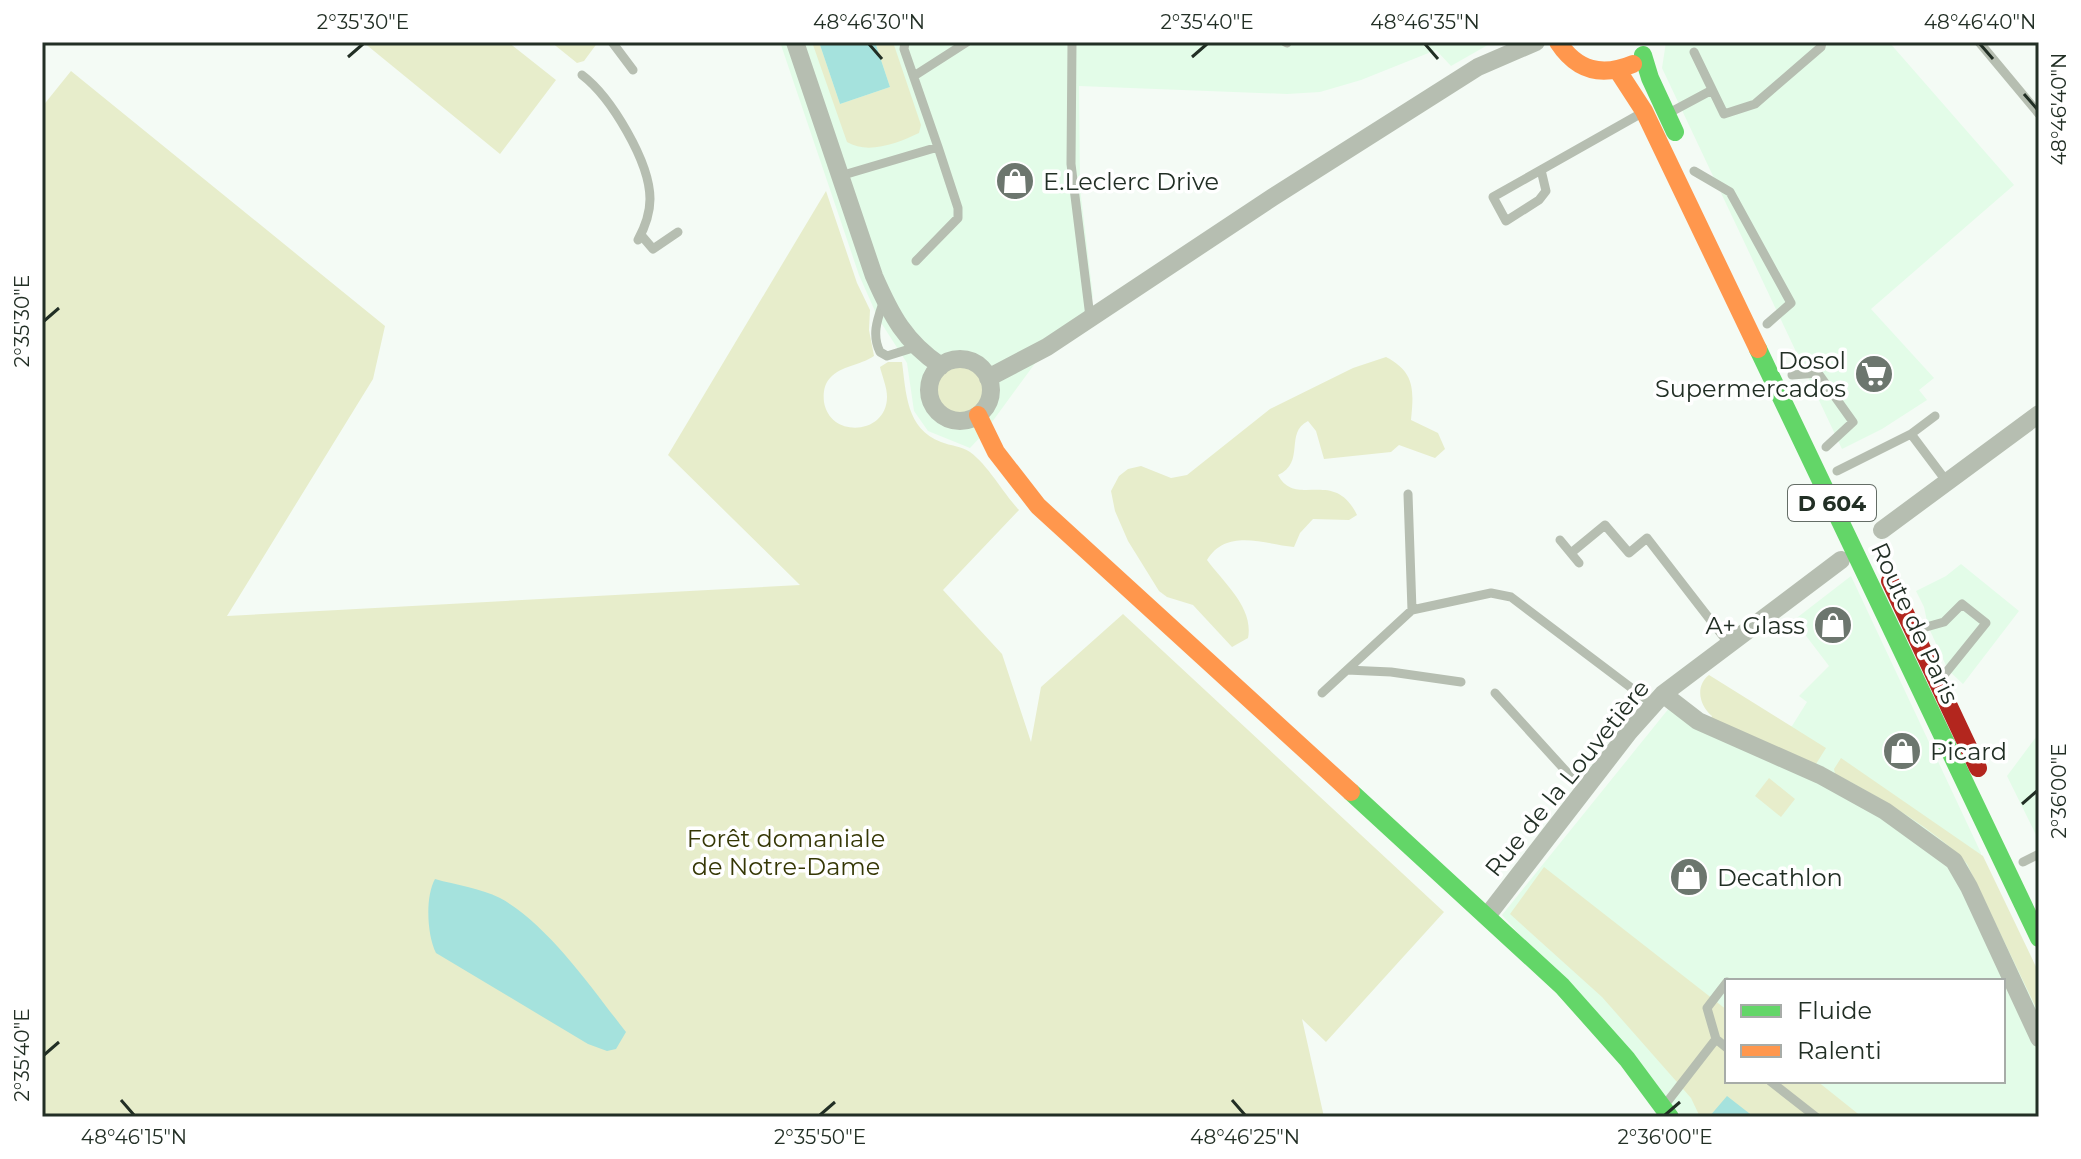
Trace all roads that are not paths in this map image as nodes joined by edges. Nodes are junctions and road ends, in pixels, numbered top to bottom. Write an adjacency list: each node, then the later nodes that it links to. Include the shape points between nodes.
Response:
1 (612, 42): 12 (lane)
2 (795, 42): 23 (street)
3 (905, 42): 15 (lane)
4 (967, 42): 15 (lane)
5 (1072, 42): 28 (lane, via 1071,164)
6 (1536, 42): 28 (street, via 1478,67)
7 (1558, 42): 13 (main road, via 1574,63 1588,70)
8 (1822, 42): 16 (lane, via 1755,104 1724,114)
9 (1979, 42): 19 (lane)
10 (1647, 48): 13 (main road); 18 (main road)
11 (1694, 52): 16 (lane)
12 (633, 70)
13 (1618, 71): 17 (main road, Route de Paris / D 604)
14 (582, 75): 25 (lane, via 609,106 641,161 650,198 639,237 653,249)
15 (914, 76): 20 (lane)
16 (1712, 90): 18 (lane)
17 (1644, 111): 22 (lane); 63 (main road, Route de Paris / D 604)
18 (1667, 114): 21 (main road)
19 (2039, 114)
20 (938, 147): 23 (lane); 26 (lane, via 958,218)
21 (1687, 157): 24 (main road); 29 (lane, via 1730,192 1791,303)
22 (1541, 170): 22 (lane, via 1493,197 1506,221 1546,191)
23 (840, 176): 27 (street)
24 (1707, 199)
25 (678, 232)
26 (916, 261)
27 (884, 300): 30 (street); 30 (lane, via 875,329 880,352 887,356)
28 (1090, 318): 33 (street)
29 (1767, 323)
30 (916, 347): 31 (street)
31 (941, 366): 33 (street, via 967,360); 35 (street, via 929,383 938,413 958,421)
32 (1792, 376): 38 (lane, via 1818,373 1853,422)
33 (988, 378): 35 (street, via 988,402)
34 (2039, 414): 40 (street)
35 (978, 415): 62 (main road, via 998,456 1038,506)
36 (1935, 416): 37 (lane)
37 (1911, 434): 39 (lane); 40 (lane)
38 (1822, 440): 39 (main road, D 604)
39 (1837, 471): 41 (main road, D 604)
40 (1947, 482): 44 (street)
41 (1848, 493)
42 (1408, 494): 49 (lane)
43 (1862, 523): 50 (main road, Route de Paris / D 604)
44 (1882, 530)
45 (1560, 540): 46 (lane)
46 (1571, 553): 48 (lane); 51 (lane, via 1605,525 1629,553 1647,538)
47 (1841, 560): 51 (street, Rue de la Louvetière)
48 (1579, 563)
49 (1412, 610): 52 (lane); 57 (lane, via 1491,593 1511,597)
50 (1913, 631): 54 (main road, Route de Paris / D 604); 54 (lane, via 1944,622 1962,604 1986,623)
51 (1729, 644): 57 (street, Rue de la Louvetière)
52 (1347, 670): 53 (lane); 55 (lane)
53 (1461, 682)
54 (1938, 683): 58 (main road, Route de Paris / D 604)
55 (1322, 693)
56 (1495, 693): 59 (lane)
57 (1658, 699): 59 (street, Rue de la Louvetière); 65 (street, via 1820,775 1885,811 1954,861)
58 (1984, 779)
59 (1584, 791): 62 (street, Rue de la Louvetière)
60 (2026, 855): 61 (main road)
61 (2034, 884)
62 (1487, 916): 69 (main road, via 1593,1019)
63 (2039, 938)
64 (1725, 984): 66 (lane, via 1707,1008)
65 (2039, 1038)
66 (1716, 1039): 67 (lane); 69 (lane)
67 (1725, 1046)
68 (1773, 1083): 70 (lane)
69 (1667, 1112)
70 (1816, 1117)

